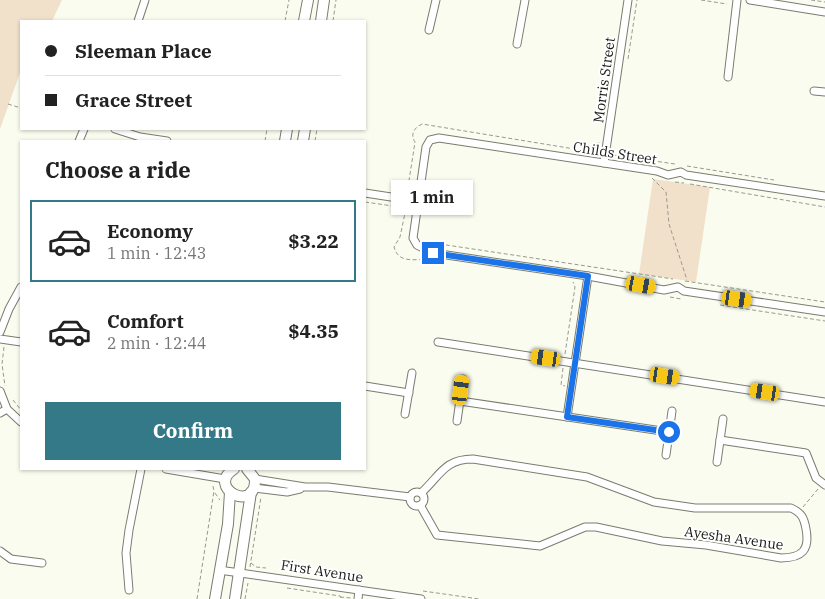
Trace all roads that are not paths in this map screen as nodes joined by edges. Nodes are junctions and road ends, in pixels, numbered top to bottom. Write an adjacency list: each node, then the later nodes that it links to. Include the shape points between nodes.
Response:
1 (145, 0): 10 (street)
2 (308, 0): 11 (street)
3 (324, 0): 12 (street)
4 (436, 0): 13 (street)
5 (525, 0): 14 (street)
6 (628, 0): 20 (street, Morris Street)
7 (736, 0): 15 (street)
8 (750, 0): 9 (street)
9 (825, 12)
10 (138, 20)
11 (304, 20)
12 (321, 20)
13 (429, 30)
14 (517, 44)
15 (728, 77)
16 (814, 91): 17 (street)
17 (825, 92)
18 (118, 130): 19 (street)
19 (160, 140)
20 (604, 164): 22 (street, Childs Street, via 668,175 681,172); 23 (street, Childs Street, via 439,138 430,140 426,147)
21 (366, 193): 23 (street)
22 (825, 196)
23 (417, 201): 24 (street, via 413,238 417,245 433,253)
24 (588, 276): 26 (street, via 664,290 678,287 684,291); 31 (street)
25 (20, 289): 27 (street)
26 (825, 312)
27 (0, 332)
28 (3, 339): 29 (street)
29 (20, 342)
30 (438, 342): 31 (street)
31 (575, 362): 38 (street); 42 (street)
32 (412, 373): 36 (street)
33 (463, 380): 37 (street)
34 (366, 386): 36 (street)
35 (3, 391): 39 (street)
36 (409, 393): 41 (street)
37 (460, 401): 42 (street); 45 (street)
38 (825, 402)
39 (3, 411): 44 (street)
40 (672, 412): 46 (street)
41 (405, 414)
42 (567, 417): 46 (street)
43 (723, 419): 47 (street)
44 (20, 421)
45 (457, 421)
46 (669, 432): 48 (street)
47 (720, 440): 49 (street); 54 (street, via 806,453 816,478)
48 (666, 455)
49 (717, 462)
50 (141, 470): 64 (street, via 126,553)
51 (171, 470): 52 (street, via 215,478)
52 (230, 472): 56 (street)
53 (254, 480): 55 (street, Ayesha Avenue); 55 (street, Ayesha Avenue, via 287,492); 56 (street, via 243,497); 63 (street)
54 (825, 485)
55 (305, 487): 58 (street, Ayesha Avenue)
56 (230, 492): 62 (street)
57 (421, 493): 58 (street, Ayesha Avenue, via 414,492); 59 (street, via 424,500); 59 (street, Ayesha Avenue, via 451,463 474,459 588,478 654,502 695,508 791,508 804,518 808,541 799,555 781,558 585,528 540,546 437,534)
58 (410, 497): 59 (street, Ayesha Avenue, via 412,503)
59 (420, 505)
60 (0, 551): 61 (street, via 11,559)
61 (42, 563)
62 (219, 570): 63 (street, First Avenue); 66 (street)
63 (244, 572): 65 (street, First Avenue); 67 (street)
64 (129, 590)
65 (359, 590): 68 (street); 69 (street, First Avenue)
66 (215, 599)
67 (235, 599)
68 (357, 599)
69 (421, 599)

